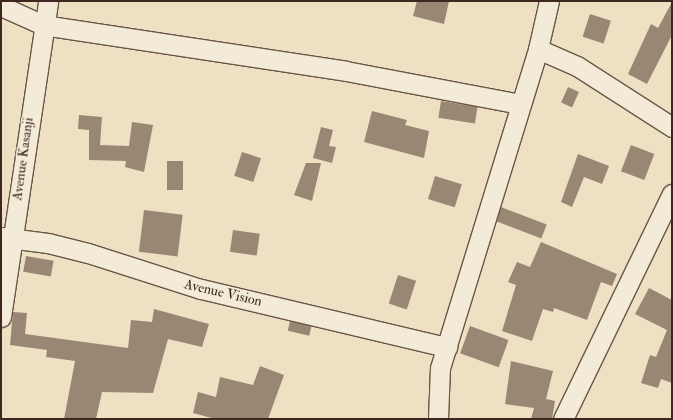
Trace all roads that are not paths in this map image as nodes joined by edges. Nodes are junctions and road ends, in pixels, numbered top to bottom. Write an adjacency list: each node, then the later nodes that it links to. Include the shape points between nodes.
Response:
1 (48, 1): 4 (street, Avenue Kasanji)
2 (549, 1): 5 (street)
3 (1, 6): 4 (street)
4 (43, 25): 6 (street, via 346,71); 9 (street, Avenue Kasanji)
5 (538, 49): 6 (street); 7 (street, via 577,66)
6 (521, 104): 11 (street)
7 (672, 127)
8 (672, 194): 13 (street)
9 (6, 238): 10 (street, Avenue Kasanji); 11 (street, Avenue Vision, via 88,253 201,289)
10 (1, 317)
11 (447, 347): 12 (street, via 438,383)
12 (438, 419)
13 (563, 419)

